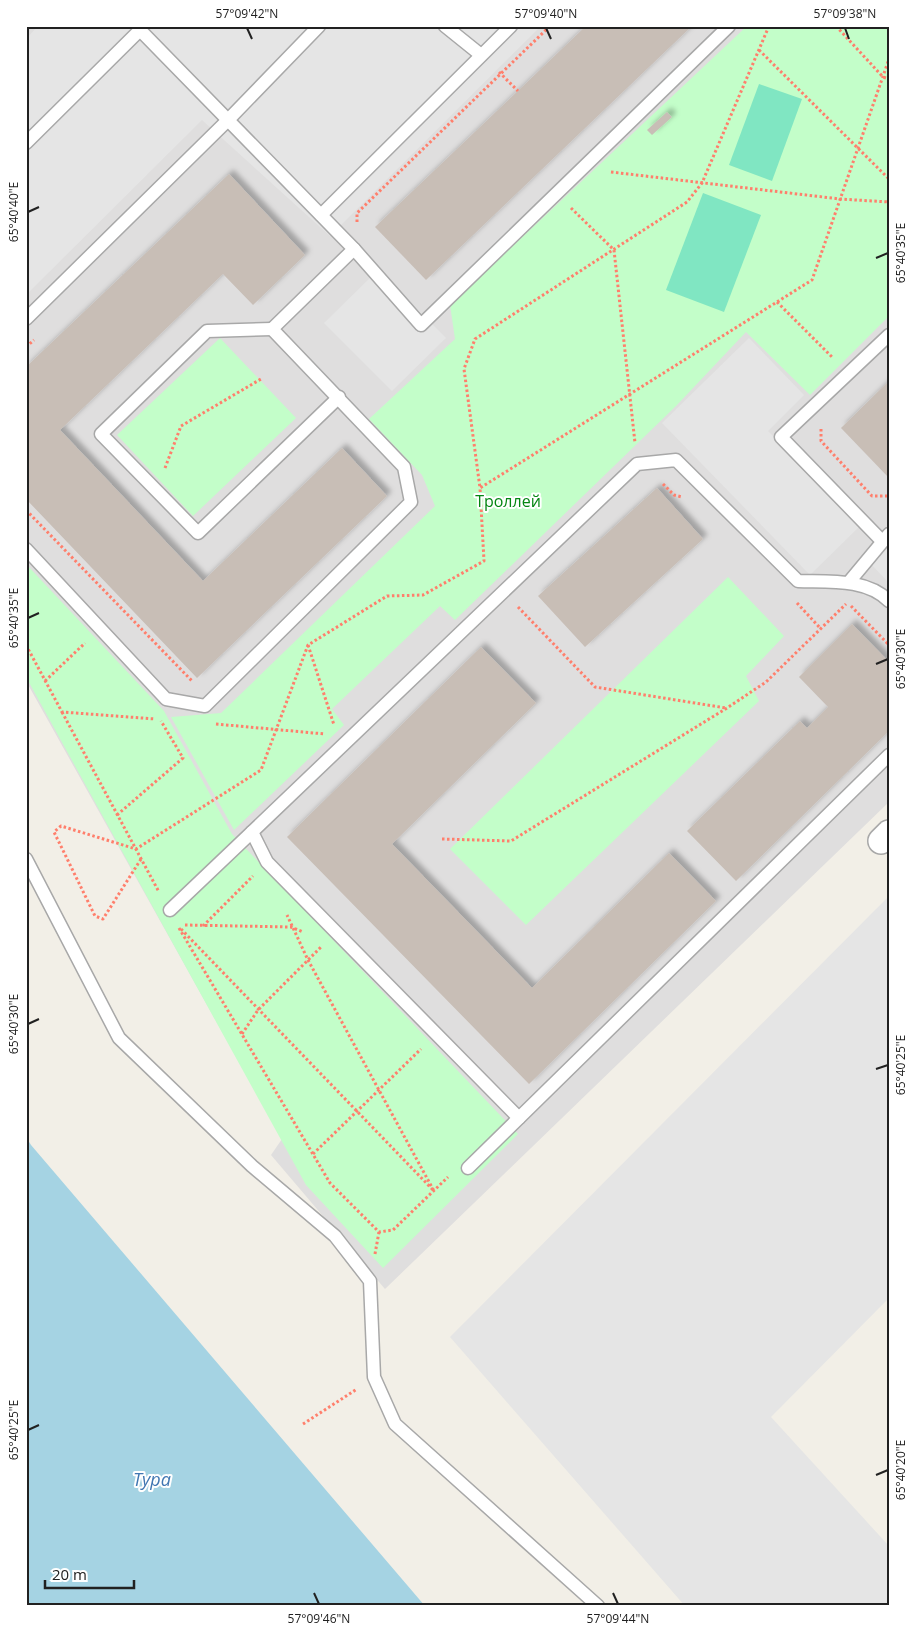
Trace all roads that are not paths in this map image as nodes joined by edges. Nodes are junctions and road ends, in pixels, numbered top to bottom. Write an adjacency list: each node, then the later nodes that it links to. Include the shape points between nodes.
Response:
1 (319, 26): 6 (lane)
2 (445, 26): 5 (lane)
3 (511, 26): 5 (lane)
4 (730, 26): 9 (lane, via 421,325)
5 (481, 55): 8 (lane)
6 (228, 120): 7 (lane, via 140,30); 8 (lane); 10 (lane)
7 (26, 143)
8 (321, 214): 9 (lane)
9 (354, 249): 11 (lane)
10 (26, 319)
11 (272, 329): 13 (lane); 13 (lane, via 207,331 101,434 198,533)
12 (889, 335): 14 (lane, via 781,437)
13 (339, 397): 15 (lane, via 404,467 411,502 205,706 166,700)
14 (886, 538): 16 (lane)
15 (26, 550)
16 (849, 582): 17 (lane, via 883,595); 19 (lane, via 798,581 676,460 637,464)
17 (889, 601)
18 (889, 755): 22 (lane)
19 (252, 832): 21 (lane); 22 (lane, via 267,862)
20 (26, 859): 24 (lane, via 119,1038 252,1166 335,1236 370,1281 374,1377 395,1424)
21 (170, 910)
22 (519, 1118): 23 (lane)
23 (468, 1168)
24 (598, 1606)

